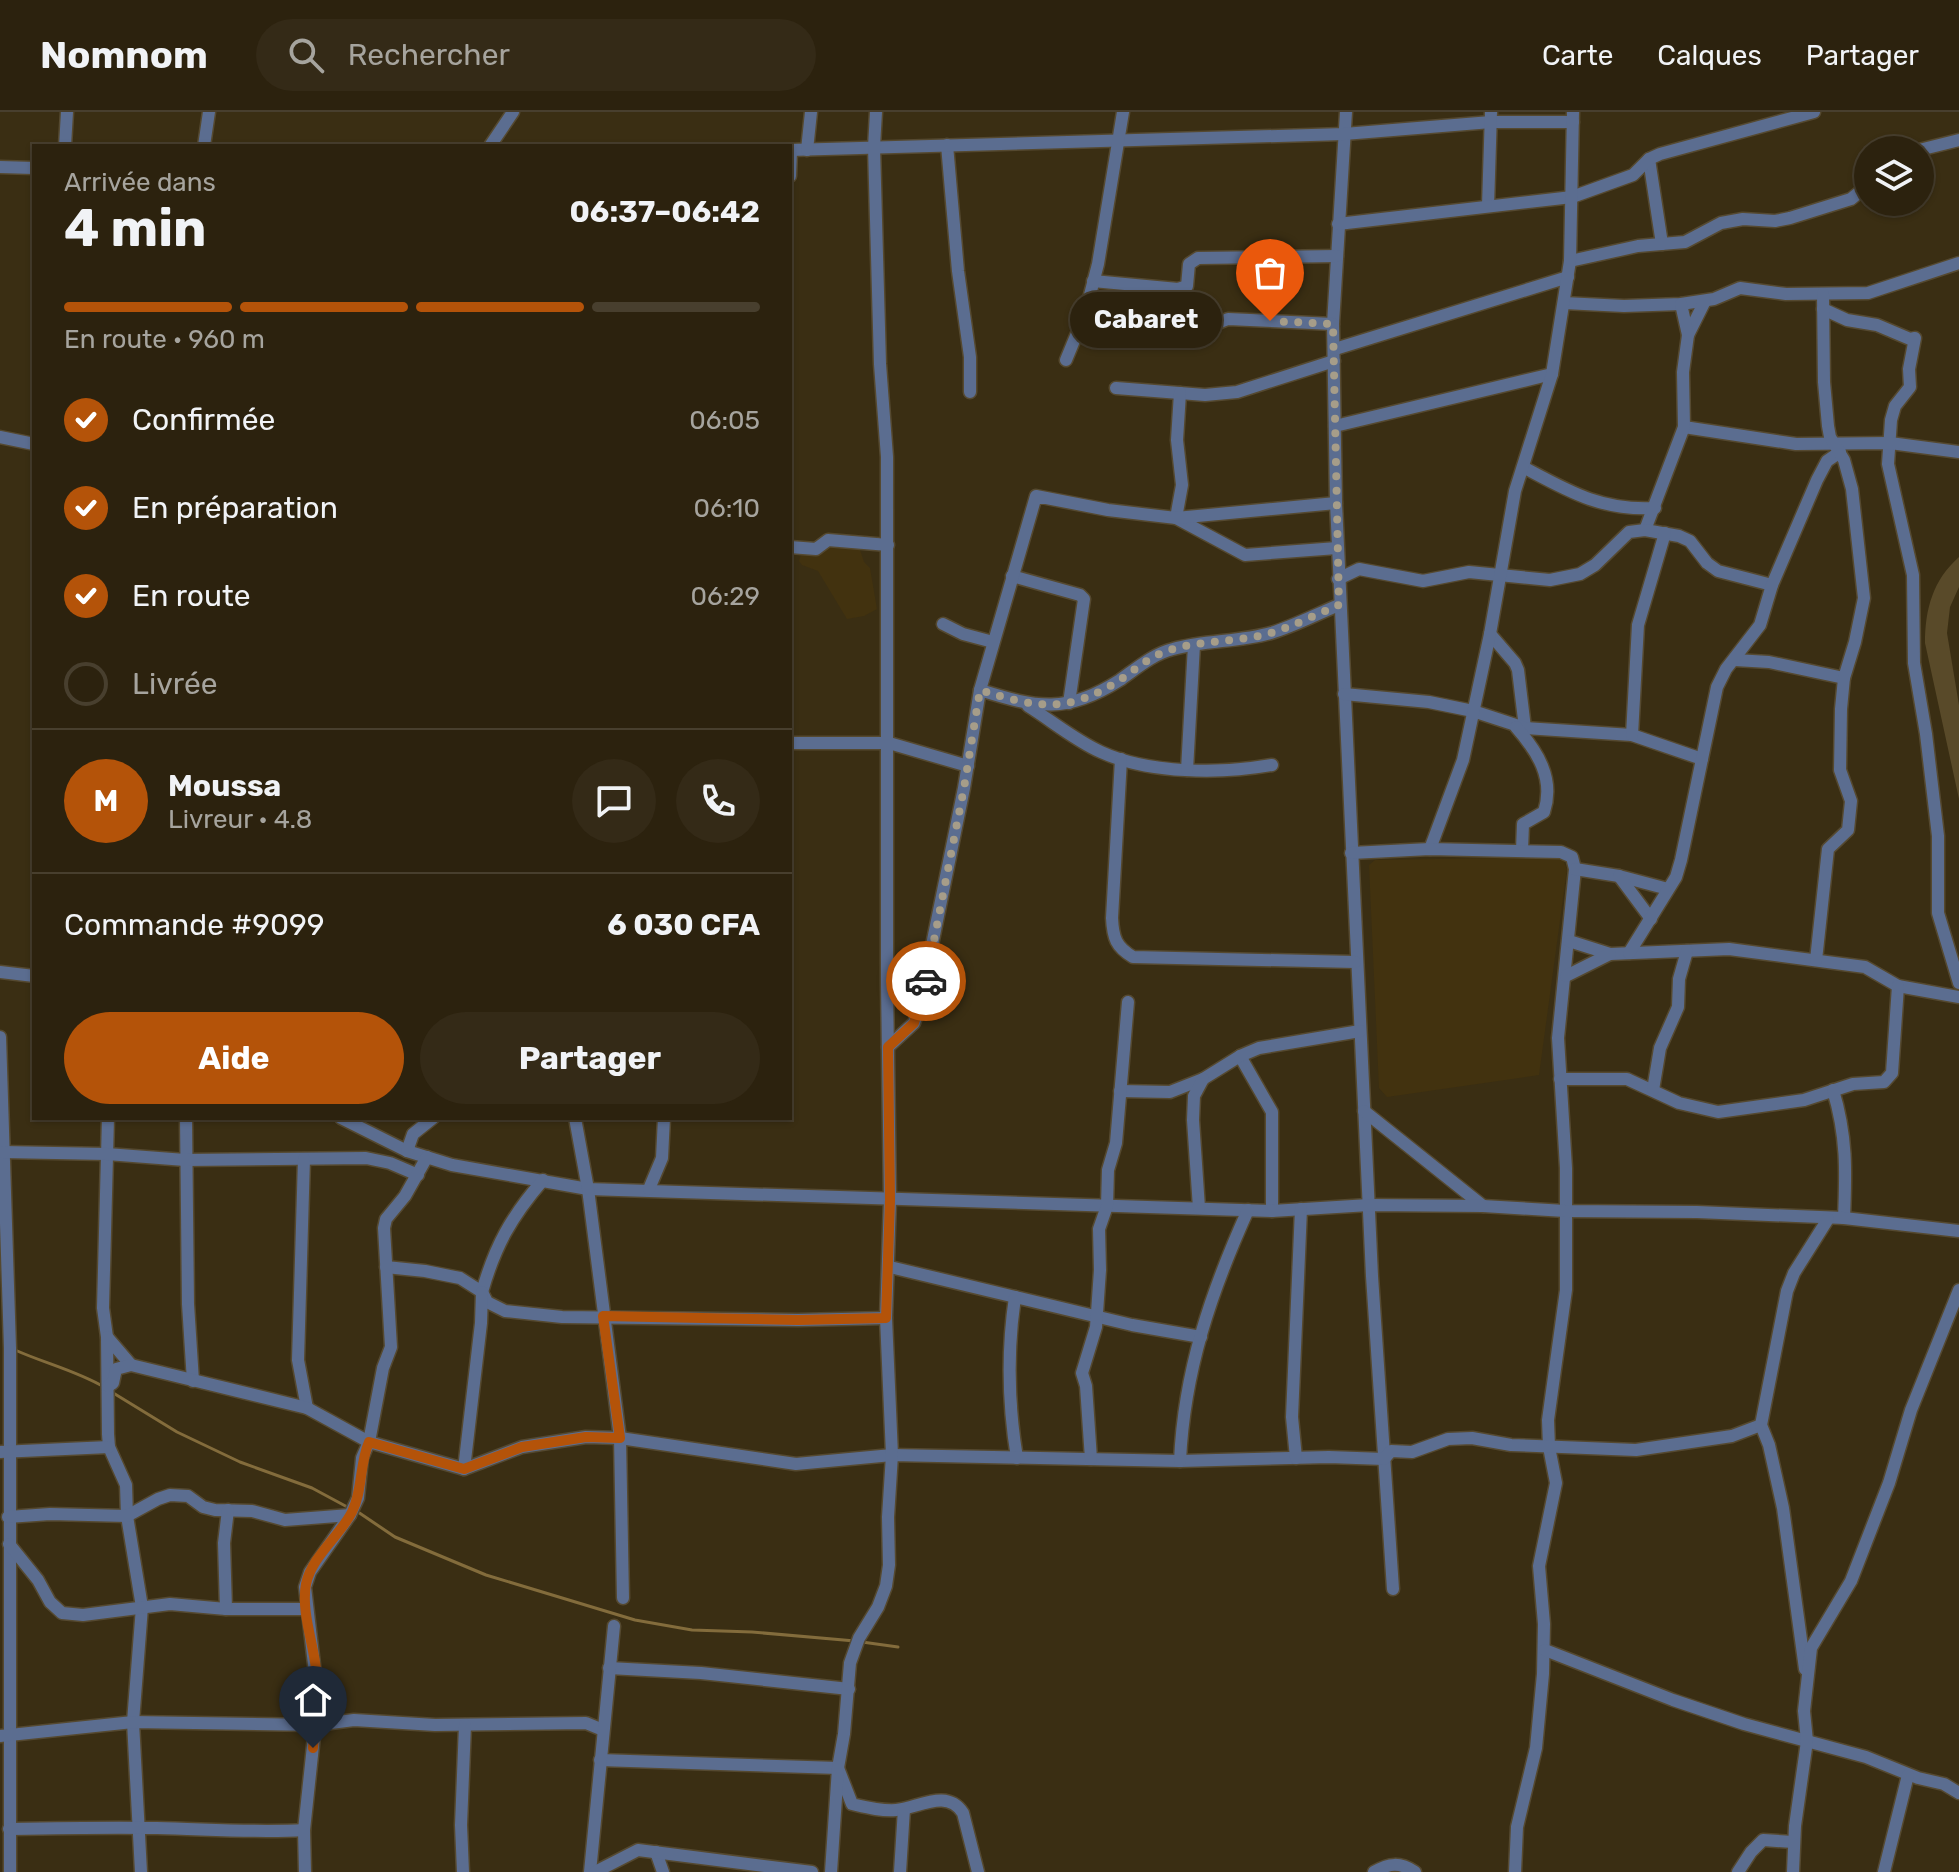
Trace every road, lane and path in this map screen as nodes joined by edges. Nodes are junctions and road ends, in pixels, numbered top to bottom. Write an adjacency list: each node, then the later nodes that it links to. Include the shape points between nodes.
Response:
1 (67, 112): 15 (street)
2 (209, 112): 16 (street)
3 (513, 112): 17 (street)
4 (811, 112): 22 (street)
5 (876, 112): 20 (street)
6 (1123, 112): 14 (street)
7 (1346, 112): 12 (street)
8 (1814, 112): 9 (street)
9 (1785, 116): 23 (street)
10 (1491, 117): 11 (street); 12 (street); 28 (street)
11 (1573, 117): 26 (street)
12 (1344, 134): 14 (street); 29 (street)
13 (1959, 140): 19 (street)
14 (1117, 142): 18 (street); 35 (street)
15 (65, 144)
16 (204, 144)
17 (491, 144)
18 (947, 145): 20 (street); 48 (street)
19 (1934, 146)
20 (874, 147): 22 (street); 63 (street)
21 (792, 150): 22 (street)
22 (807, 150)
23 (1649, 159): 26 (street, via 1633,175); 30 (street)
24 (0, 167): 25 (street)
25 (32, 168)
26 (1572, 197): 28 (street); 32 (street)
27 (1854, 197): 30 (street, via 1775,221 1721,223 1685,242)
28 (1488, 206): 29 (street)
29 (1338, 224): 31 (street)
30 (1662, 244): 32 (street)
31 (1337, 256): 35 (street, via 1198,258 1189,264 1187,286 1178,289); 41 (street)
32 (1570, 261): 34 (street)
33 (1959, 263): 36 (street, via 1878,291)
34 (1568, 277): 38 (street); 44 (street)
35 (1093, 281): 45 (street)
36 (1823, 294): 37 (street, via 1740,288); 40 (street)
37 (1705, 301): 39 (street); 43 (street)
38 (1564, 303): 39 (street); 46 (street)
39 (1681, 304): 43 (street)
40 (1823, 309): 53 (street, via 1915,338 1910,387 1895,406); 55 (street, via 1828,426)
41 (1333, 324): 42 (street, via 1228,319); 44 (street)
42 (1192, 333)
43 (1688, 335): 51 (street)
44 (1335, 355): 49 (street, via 1237,392); 50 (street)
45 (1066, 360)
46 (1552, 374): 50 (street); 57 (street)
47 (1116, 388): 49 (street)
48 (970, 392)
49 (1180, 393): 60 (street, via 1177,440 1182,485)
50 (1335, 426): 58 (street)
51 (1684, 427): 55 (street); 59 (street)
52 (0, 437): 54 (street)
53 (1890, 443): 55 (street); 56 (street); 107 (street, via 1890,482 1913,575 1914,663 1938,836 1938,913)
54 (32, 444)
55 (1837, 448): 69 (street, via 1823,466); 76 (street, via 1852,489 1864,598)
56 (1959, 452)
57 (1523, 467): 59 (street, via 1577,496 1626,509); 67 (street)
58 (1336, 503): 60 (street); 65 (street)
59 (1655, 508): 61 (street)
60 (1176, 518): 65 (street, via 1245,555); 66 (street, via 1036,496)
61 (1645, 530): 62 (street); 67 (street, via 1629,532 1580,574 1550,580)
62 (1665, 533): 69 (street, via 1690,541 1718,571); 83 (street, via 1638,625)
63 (888, 545): 64 (street, via 828,540 816,549); 85 (street)
64 (792, 547)
65 (1337, 548): 68 (street)
66 (1012, 576): 73 (street); 79 (street, via 1084,599)
67 (1500, 577): 68 (street, via 1469,572 1423,581 1359,569); 72 (street)
68 (1338, 579): 70 (street)
69 (1772, 585): 75 (street, via 1760,625)
70 (1339, 605): 74 (street, via 1272,632); 78 (street)
71 (943, 624): 73 (street)
72 (1490, 634): 81 (street); 82 (street, via 1518,670)
73 (993, 642): 77 (street)
74 (1194, 645): 79 (street, via 1155,656 1116,682); 90 (street)
75 (1735, 660): 76 (street); 87 (street, via 1717,687)
76 (1844, 678): 102 (street, via 1840,770 1851,801 1848,830 1828,849)
77 (980, 690): 80 (street); 89 (street)
78 (1344, 694): 81 (street); 93 (street)
79 (1069, 703): 80 (street)
80 (1024, 704): 86 (street, via 1093,748)
81 (1473, 711): 82 (street); 91 (street, via 1463,760)
82 (1520, 727): 83 (street); 92 (street, via 1537,752 1547,787 1544,812 1523,824)
83 (1632, 735): 87 (street)
84 (792, 743): 85 (street)
85 (889, 743): 89 (street); 113 (street)
86 (1121, 759): 90 (street); 103 (street, via 1112,918 1119,949 1133,957)
87 (1702, 759): 96 (street, via 1681,860)
88 (1272, 765): 90 (street, via 1226,772)
89 (968, 766): 113 (street, via 919,1009 914,1023)
90 (1187, 770)
91 (1430, 849): 92 (street); 93 (street)
92 (1522, 850): 94 (street, via 1567,853)
93 (1351, 853): 103 (street)
94 (1575, 869): 95 (street); 98 (street)
95 (1619, 876): 96 (street); 97 (street)
96 (1668, 889): 97 (street)
97 (1651, 919): 100 (street)
98 (1569, 941): 101 (street); 106 (street)
99 (1687, 951): 100 (street); 102 (street, via 1729,949); 119 (street, via 1678,1007 1660,1048)
100 (1629, 953): 101 (street)
101 (1610, 954): 106 (street)
102 (1816, 960): 108 (street, via 1865,967)
103 (1355, 962): 111 (street)
104 (0, 972): 105 (street)
105 (32, 976)
106 (1566, 976): 116 (street, via 1558,1038)
107 (1959, 983)
108 (1898, 986): 109 (street); 120 (street, via 1889,1078)
109 (1959, 997)
110 (1128, 1002): 121 (street)
111 (1360, 1031): 114 (street); 123 (street)
112 (0, 1037): 117 (street)
113 (888, 1047): 141 (street)
114 (1240, 1056): 115 (street); 148 (street, via 1272,1112)
115 (1203, 1079): 118 (street); 122 (street)
116 (1560, 1079): 119 (street, via 1627,1079); 149 (street)
117 (1, 1081): 131 (street)
118 (1188, 1083): 121 (street, via 1170,1092); 122 (street)
119 (1653, 1090): 120 (street, via 1718,1112 1804,1100)
120 (1833, 1090): 150 (street, via 1846,1151)
121 (1120, 1091): 143 (street)
122 (1194, 1096): 145 (street)
123 (1364, 1111): 142 (street); 144 (street)
124 (108, 1120): 132 (street)
125 (186, 1120): 135 (street)
126 (345, 1120): 130 (street)
127 (430, 1120): 130 (street, via 413,1134)
128 (575, 1120): 139 (street)
129 (664, 1120): 140 (street, via 662,1158)
130 (407, 1151): 133 (street)
131 (3, 1152): 132 (street); 136 (street)
132 (107, 1154): 135 (street); 164 (street)
133 (427, 1157): 137 (street); 138 (street)
134 (304, 1159): 135 (street); 137 (street, via 366,1158); 169 (street, via 298,1360)
135 (185, 1160): 167 (street)
136 (2, 1173): 153 (street)
137 (418, 1175): 154 (street, via 386,1219)
138 (543, 1180): 139 (street); 157 (street, via 511,1219)
139 (588, 1189): 140 (street); 159 (street)
140 (649, 1189): 141 (street)
141 (890, 1200): 143 (street); 155 (street)
142 (1369, 1205): 144 (street); 146 (street); 180 (street)
143 (1107, 1206): 145 (street); 160 (street, via 1099,1229)
144 (1483, 1206): 149 (street)
145 (1199, 1208): 147 (street)
146 (1301, 1209): 148 (street); 178 (street, via 1292,1417)
147 (1248, 1210): 148 (street); 165 (street, via 1219,1273)
148 (1272, 1211)
149 (1565, 1211): 151 (street); 174 (street, via 1566,1303 1552,1380)
150 (1844, 1218): 151 (street); 152 (street)
151 (1828, 1219): 170 (street, via 1787,1291)
152 (1959, 1231)
153 (3, 1253): 175 (street, via 10,1348)
154 (386, 1267): 157 (street, via 460,1278); 172 (street, via 391,1347)
155 (890, 1267): 158 (street); 161 (street)
156 (1959, 1290): 162 (street)
157 (482, 1292): 159 (street, via 487,1302 505,1311); 182 (street)
158 (1015, 1297): 160 (street); 177 (street, via 1008,1341)
159 (603, 1316): 161 (street); 171 (street)
160 (1097, 1317): 165 (street); 179 (street, via 1082,1373)
161 (886, 1318): 176 (street)
162 (1948, 1319): 163 (street); 196 (street, via 1851,1581 1812,1645)
163 (1959, 1329)
164 (107, 1337): 166 (street); 168 (street)
165 (1201, 1337): 181 (street, via 1182,1417)
166 (131, 1365): 167 (street); 168 (street, via 116,1369)
167 (193, 1381): 169 (street)
168 (108, 1386): 173 (street)
169 (307, 1408): 172 (street)
170 (1761, 1425): 174 (street, via 1732,1436 1636,1450); 196 (street, via 1783,1508)
171 (620, 1438): 176 (street, via 796,1464); 182 (street, via 586,1437 522,1447); 189 (street)
172 (369, 1442): 182 (street); 184 (street)
173 (109, 1447): 175 (street); 185 (street, via 126,1485)
174 (1549, 1447): 180 (street, via 1448,1439 1412,1452 1391,1451); 194 (street, via 1556,1483 1539,1566)
175 (4, 1452): 186 (street)
176 (892, 1455): 177 (street); 197 (street, via 886,1586 854,1649)
177 (1017, 1458): 179 (street)
178 (1296, 1458): 180 (street); 181 (street)
179 (1091, 1459): 181 (street)
180 (1384, 1459): 188 (street)
181 (1180, 1461)
182 (464, 1469)
183 (228, 1510): 184 (street, via 285,1520); 185 (street, via 170,1495); 191 (street)
184 (350, 1515): 192 (street, via 310,1572)
185 (127, 1516): 186 (street); 190 (street)
186 (8, 1517): 187 (street)
187 (6, 1538): 190 (street, via 62,1613); 202 (street)
188 (1393, 1589)
189 (623, 1598)
190 (142, 1607): 191 (street); 198 (street)
191 (226, 1609): 192 (street)
192 (306, 1609): 199 (street, via 316,1670)
193 (614, 1626): 195 (street)
194 (1545, 1650): 203 (street, via 1673,1700); 226 (street, via 1536,1748 1517,1827)
195 (609, 1668): 197 (street); 201 (street)
196 (1807, 1676): 203 (street)
197 (849, 1689): 205 (street)
198 (133, 1722): 199 (street); 202 (street); 209 (street)
199 (315, 1725): 200 (street, via 354,1720); 210 (street)
200 (465, 1725): 201 (street, via 586,1723); 217 (street)
201 (603, 1730): 204 (street)
202 (4, 1736): 211 (street)
203 (1807, 1741): 206 (street); 212 (street)
204 (600, 1760): 205 (street); 218 (street)
205 (838, 1768): 208 (street, via 852,1804); 221 (street)
206 (1908, 1775): 207 (street); 229 (street)
207 (1959, 1793)
208 (904, 1809): 222 (street); 223 (street, via 939,1800 959,1806)
209 (139, 1828): 210 (street); 211 (street); 215 (street)
210 (304, 1830): 216 (street)
211 (6, 1836): 214 (street)
212 (1793, 1842): 227 (street, via 1763,1840); 228 (street)
213 (656, 1852): 218 (street, via 638,1850); 219 (street); 220 (street)
214 (10, 1872)
215 (141, 1872)
216 (305, 1872)
217 (463, 1872)
218 (593, 1872)
219 (663, 1872)
220 (812, 1872)
221 (831, 1872)
222 (900, 1872)
223 (978, 1872)
224 (1374, 1872): 225 (street, via 1397,1864)
225 (1415, 1872)
226 (1515, 1872)
227 (1738, 1872)
228 (1793, 1872)
229 (1884, 1872)

